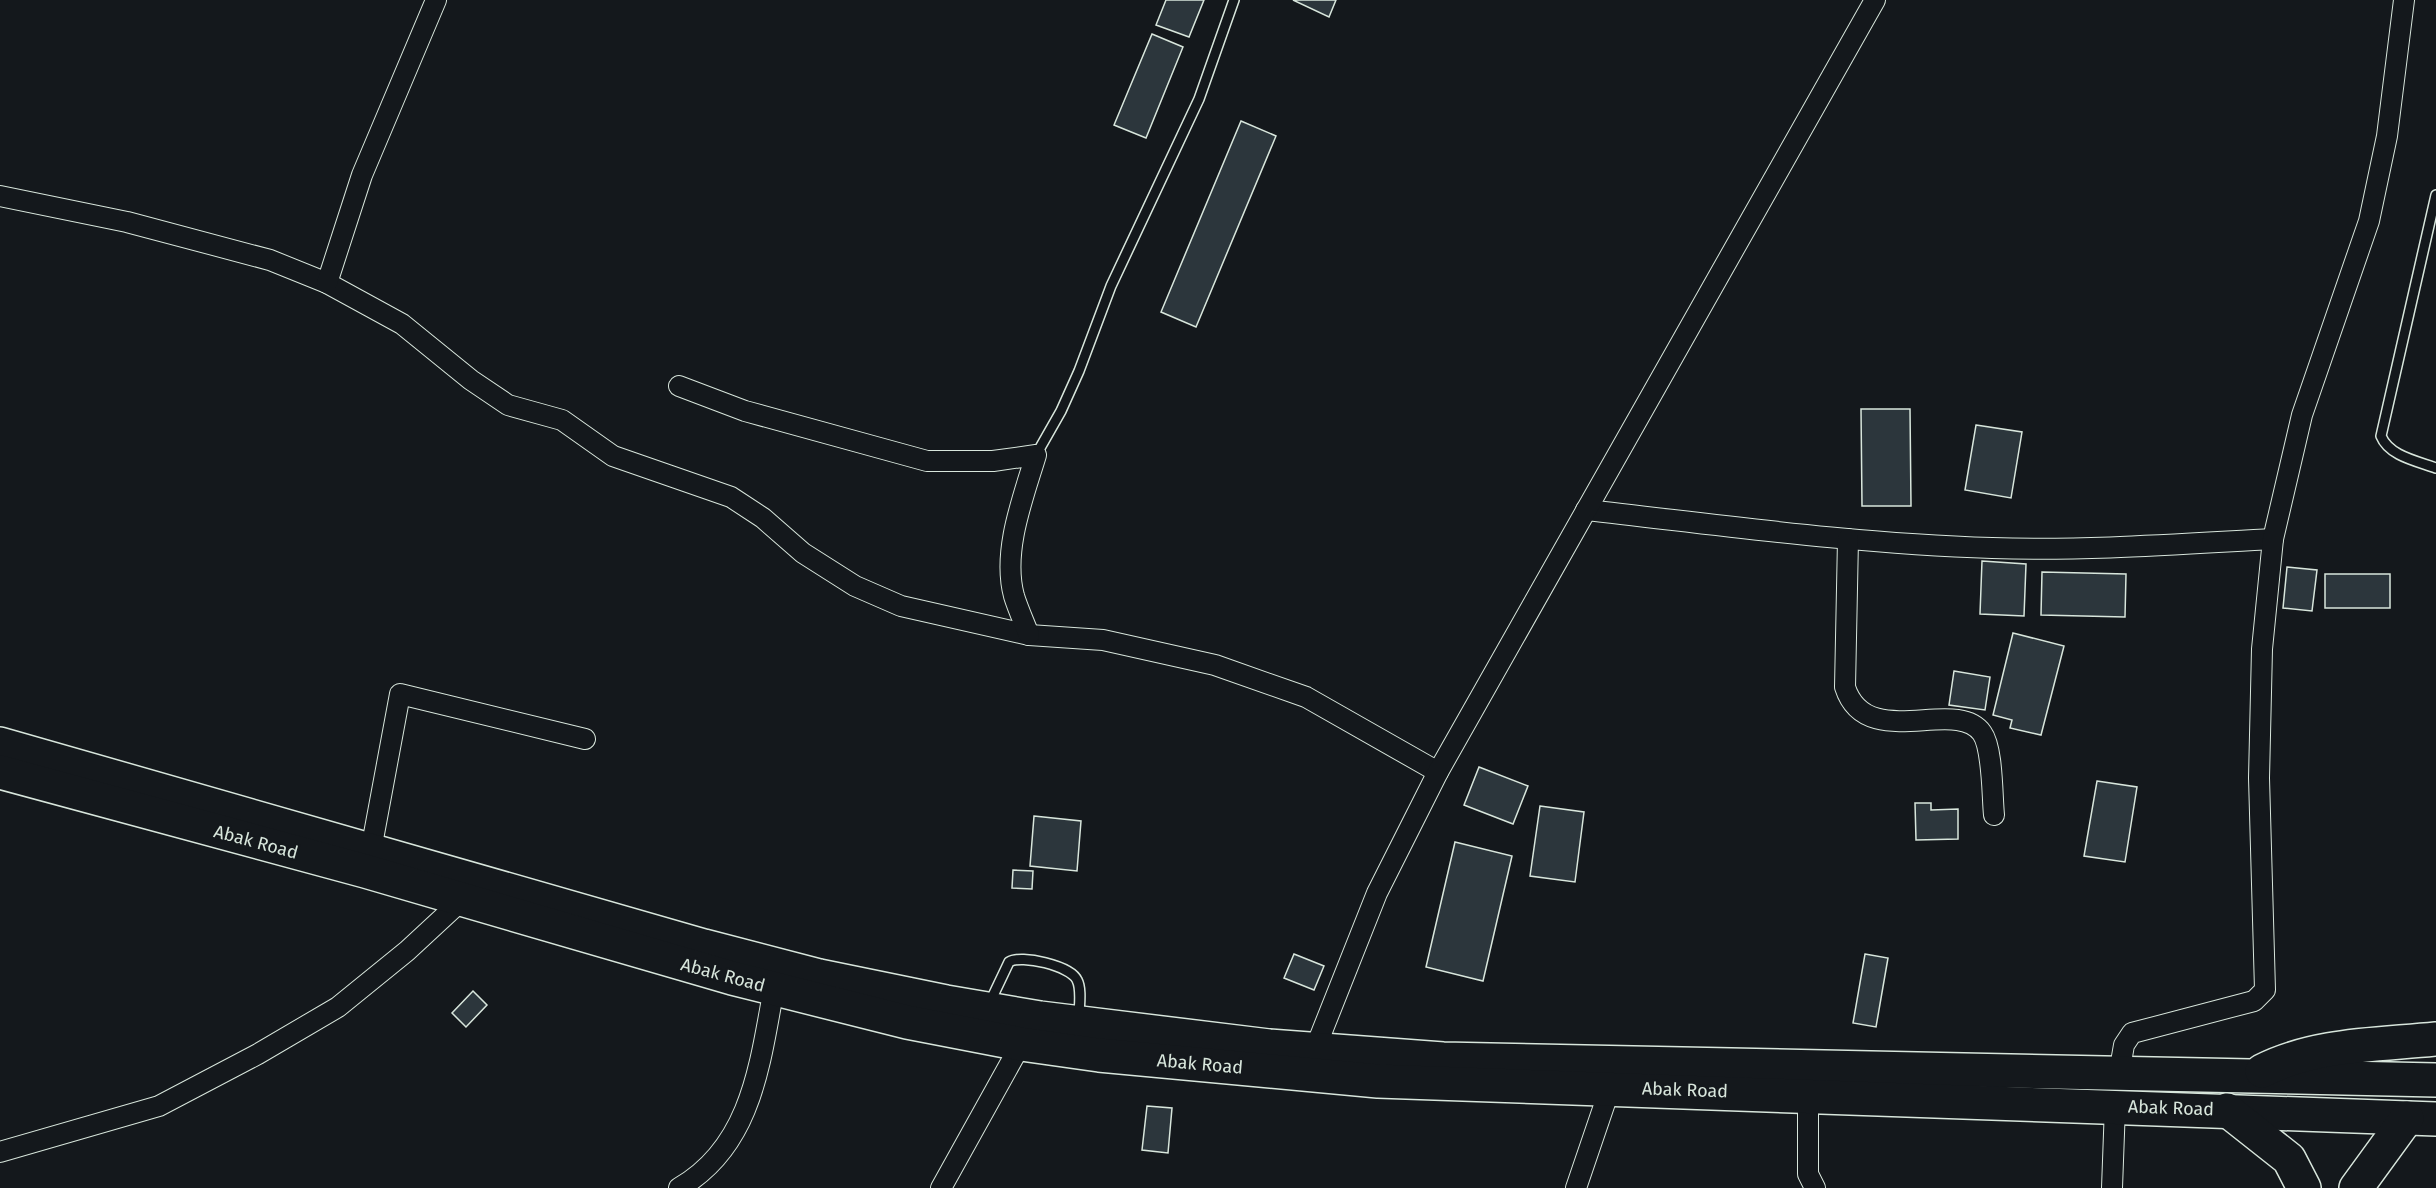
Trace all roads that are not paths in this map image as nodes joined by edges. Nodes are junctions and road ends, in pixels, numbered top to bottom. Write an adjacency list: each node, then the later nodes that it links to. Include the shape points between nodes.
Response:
1 (436, 0): 7 (street, via 362,175)
2 (1234, 0): 9 (lane, via 1199,99 1111,286 1061,411)
3 (1875, 0): 11 (street)
4 (2404, 0): 13 (street, via 2387,136 2369,221 2302,415)
5 (2436, 195): 10 (lane, via 2381,436 2394,452)
6 (0, 196): 7 (street, via 127,222 259,257)
7 (327, 283): 14 (street, via 402,324 508,405 562,420 613,456 731,497 763,518 803,553 855,586 901,606)
8 (679, 386): 9 (street, via 745,411 927,461 993,461)
9 (1036, 455): 14 (street, via 1011,556 1014,594)
10 (2436, 468)
11 (1586, 510): 12 (street); 18 (street)
12 (1848, 539): 13 (street, via 1992,548); 19 (street, via 1845,687 1849,699 1857,709 1876,719 1973,725 1983,734 1988,752)
13 (2273, 539): 28 (street, via 2262,649 2259,778 2265,990 2254,1001 2132,1033 2124,1045)
14 (1029, 635): 18 (street, via 1103,640 1215,665 1306,697)
15 (585, 739): 20 (street, via 400,694)
16 (0, 744): 20 (highway, Abak Road)
17 (0, 772): 20 (highway, Abak Road)
18 (1438, 772): 27 (street, via 1377,893)
19 (1994, 815)
20 (368, 860): 21 (highway, Abak Road); 23 (highway, Abak Road, via 819,976)
21 (461, 901): 22 (highway, Abak Road); 36 (street, via 338,1007 258,1054 159,1106)
22 (774, 988): 26 (highway, Abak Road, via 907,1022); 37 (street, via 760,1065 742,1118 725,1150)
23 (987, 1009): 24 (highway, Abak Road); 24 (lane, via 1008,962 1037,961 1066,970 1078,981)
24 (1079, 1023): 27 (highway, Abak Road)
25 (2436, 1040): 29 (highway, via 2324,1050 2288,1058)
26 (1022, 1044): 31 (highway, Abak Road, via 1378,1081); 38 (street)
27 (1315, 1049): 28 (highway, Abak Road, via 1443,1059)
28 (2119, 1074): 29 (highway, Abak Road)
29 (2251, 1077): 30 (highway, Abak Road)
30 (2436, 1080)
31 (1610, 1088): 32 (highway, Abak Road); 39 (street)
32 (1808, 1095): 33 (highway, Abak Road); 40 (street, via 1808,1173)
33 (2115, 1106): 34 (highway, Abak Road); 41 (street)
34 (2226, 1110): 35 (highway, Abak Road); 42 (highway, via 2289,1159)
35 (2421, 1118): 43 (highway)
36 (0, 1152)
37 (679, 1188)
38 (941, 1188)
39 (1576, 1188)
40 (1815, 1188)
41 (2112, 1188)
42 (2304, 1188)
43 (2356, 1188)

